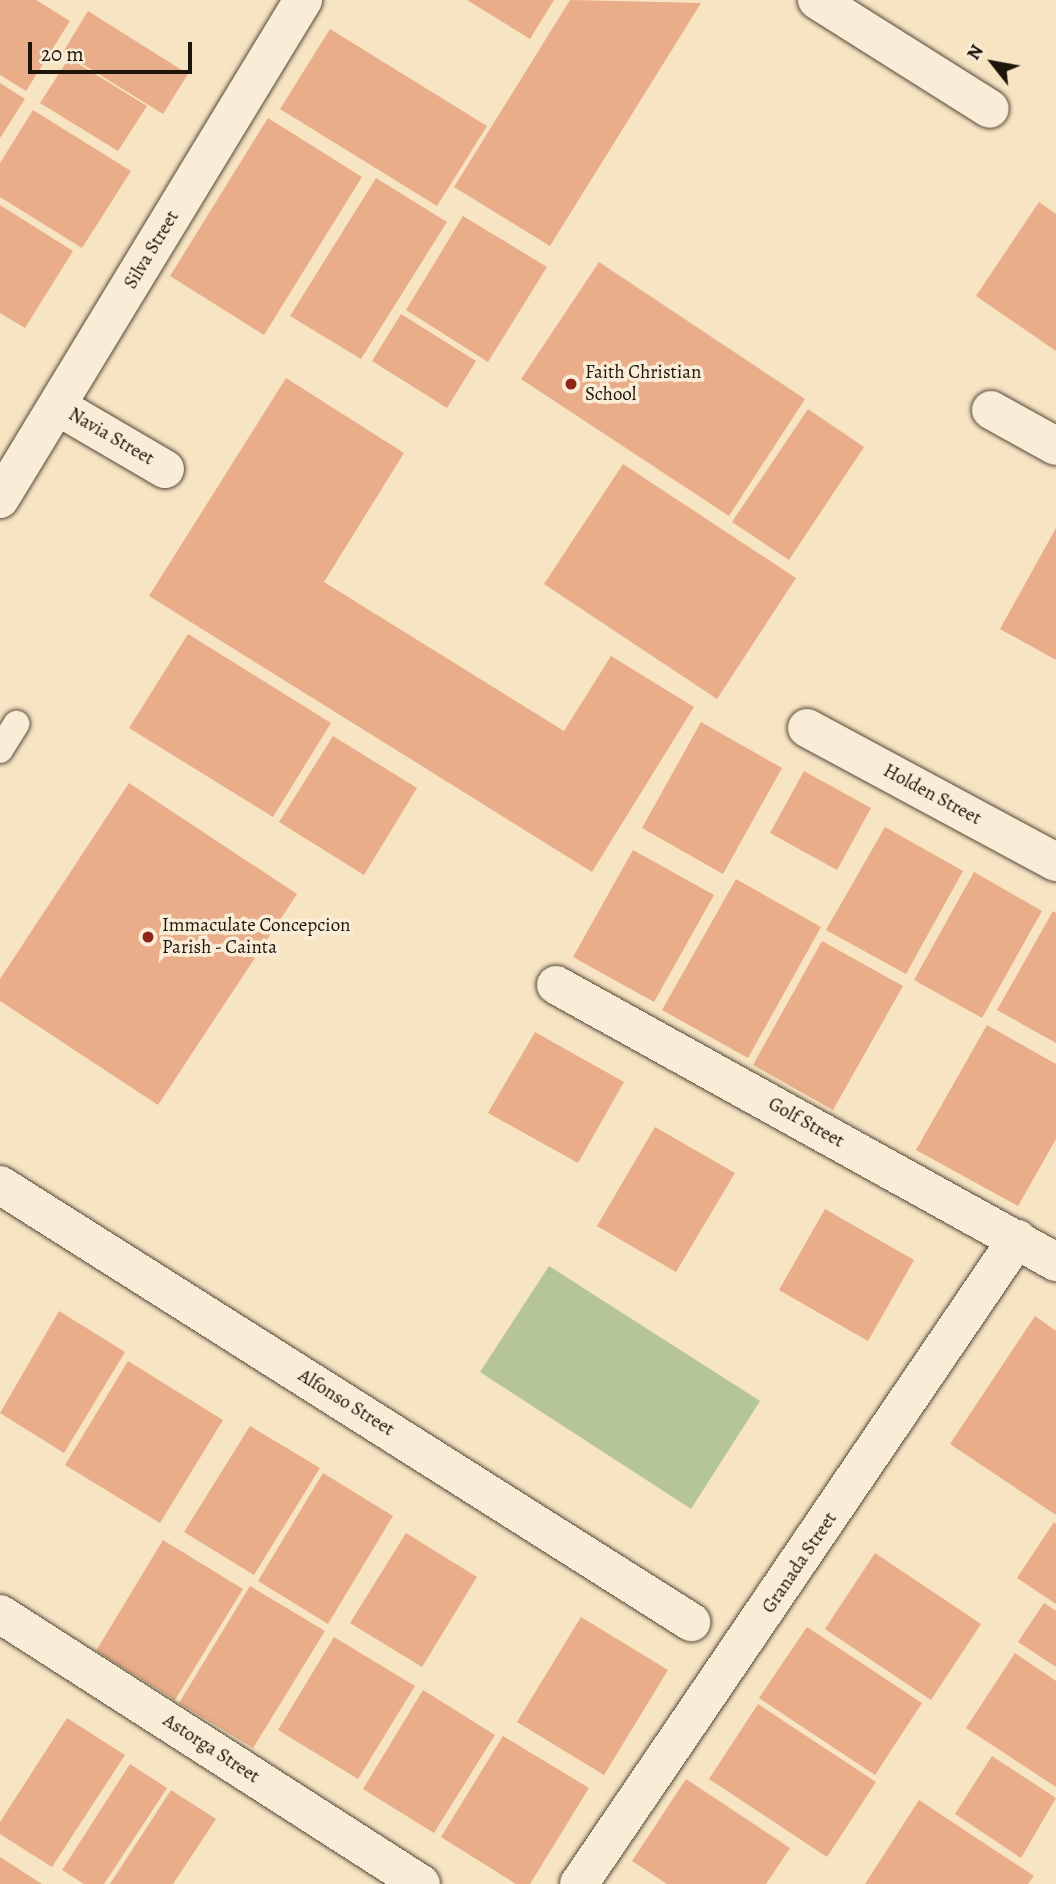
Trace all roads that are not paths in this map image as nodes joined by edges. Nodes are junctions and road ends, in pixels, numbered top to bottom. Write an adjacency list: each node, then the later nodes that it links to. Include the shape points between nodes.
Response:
1 (303, 0): 4 (street, Silva Street)
2 (817, 0): 3 (street)
3 (989, 108)
4 (57, 406): 7 (street, Navia Street); 8 (street, Silva Street)
5 (990, 410): 6 (street)
6 (1056, 446)
7 (165, 469)
8 (0, 499)
9 (16, 724): 11 (lane)
10 (807, 728): 12 (street, Holden Street)
11 (0, 750)
12 (1056, 862)
13 (556, 985): 15 (street, Golf Street)
14 (1, 1187): 18 (street, Alfonso Street)
15 (1017, 1239): 16 (street, Golf Street); 20 (street, Granada Street)
16 (1056, 1262)
17 (0, 1614): 19 (street, Astorga Street)
18 (691, 1622)
19 (421, 1884)
20 (579, 1884)

